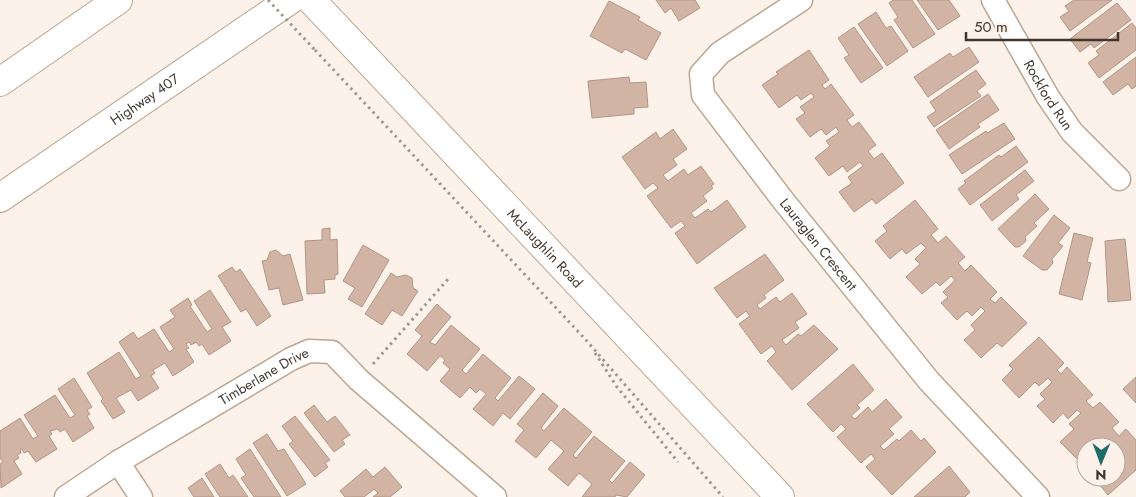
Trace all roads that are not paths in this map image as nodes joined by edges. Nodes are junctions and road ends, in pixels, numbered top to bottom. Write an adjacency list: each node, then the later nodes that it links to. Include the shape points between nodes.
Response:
1 (118, 0): 6 (main road)
2 (290, 0): 8 (main road, Highway 407)
3 (311, 0): 13 (main road, McLaughlin Road)
4 (801, 0): 14 (street, Lauraglen Crescent, via 720,53 701,74 703,95 929,381)
5 (993, 0): 7 (street, Rockford Run, via 1048,97 1072,132)
6 (0, 82)
7 (1119, 179)
8 (0, 198)
9 (118, 462): 10 (street, Timberlane Drive); 11 (street); 12 (street, Timberlane Drive, via 291,360 309,351 332,352 359,380)
10 (66, 497)
11 (141, 497)
12 (494, 497)
13 (780, 497)
14 (1038, 497)

